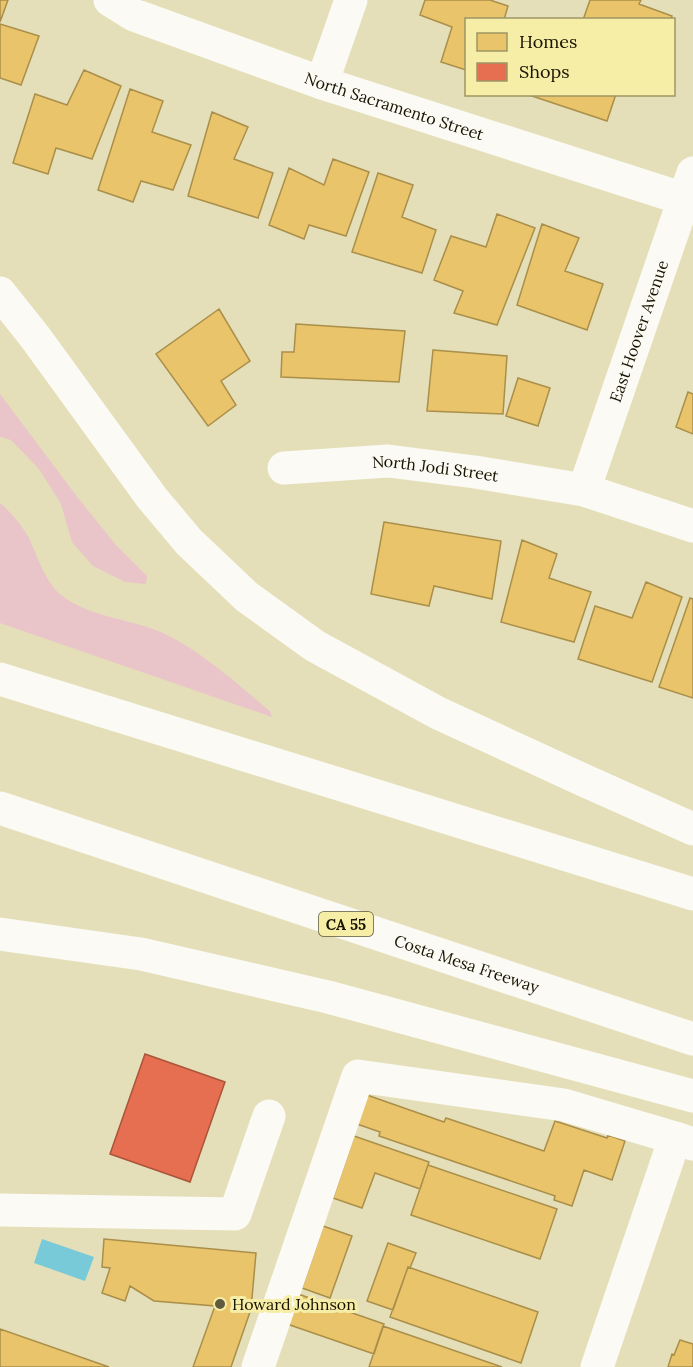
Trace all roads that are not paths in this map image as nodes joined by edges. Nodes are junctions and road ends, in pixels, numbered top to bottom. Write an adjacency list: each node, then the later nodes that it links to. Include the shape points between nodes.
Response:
1 (110, 0): 3 (main road, North Sacramento Street, via 134,15)
2 (351, 0): 3 (main road)
3 (322, 83): 4 (main road, North Sacramento Street)
4 (689, 186): 7 (main road, East Hoover Avenue)
5 (0, 293): 11 (main road, via 152,498 189,542 247,597 315,646 438,713)
6 (284, 468): 7 (main road, North Jodi Street, via 388,461)
7 (584, 490): 8 (main road)
8 (693, 526)
9 (0, 679): 12 (main road)
10 (0, 808): 14 (main road, Costa Mesa Freeway / CA 55)
11 (693, 829)
12 (693, 894)
13 (0, 934): 15 (main road, via 141,954 328,997)
14 (693, 1039)
15 (693, 1096)
16 (269, 1116): 18 (main road, via 235,1214)
17 (684, 1141): 19 (main road, via 564,1105 358,1076); 20 (main road, via 639,1243)
18 (0, 1210)
19 (258, 1367)
20 (597, 1367)

